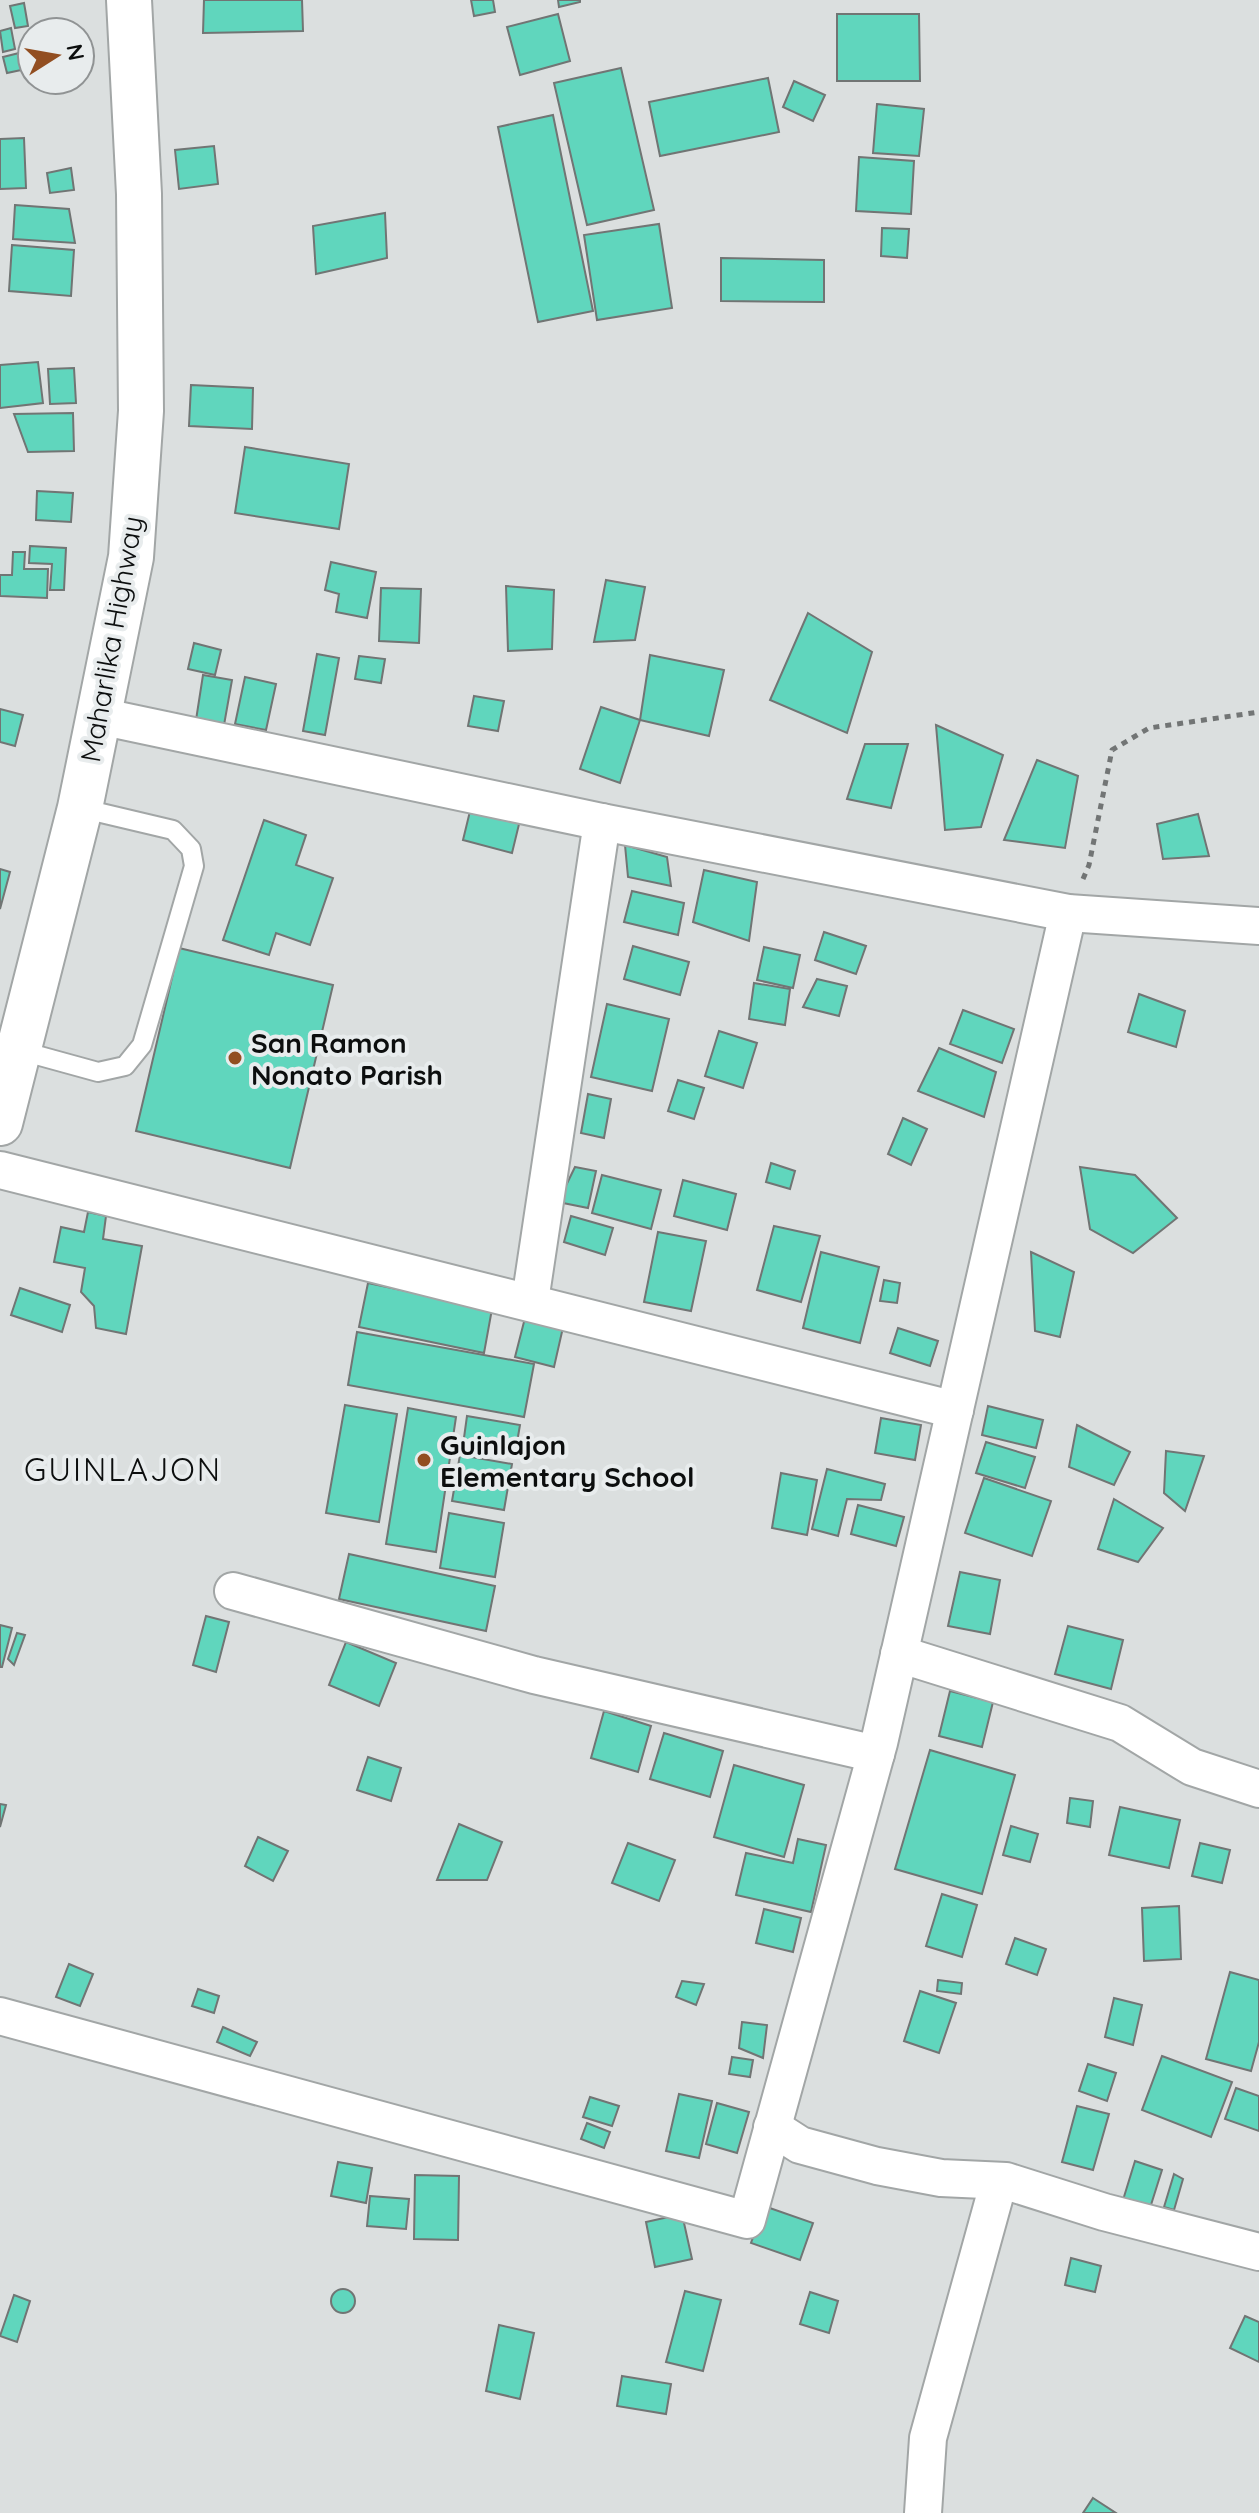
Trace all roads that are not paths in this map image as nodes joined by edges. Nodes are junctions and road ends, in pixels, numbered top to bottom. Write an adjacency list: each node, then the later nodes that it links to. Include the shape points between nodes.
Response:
1 (129, 0): 2 (highway, Maharlika Highway, via 139,194 141,411 131,557)
2 (99, 716): 3 (highway, Maharlika Highway); 4 (street)
3 (80, 808): 7 (highway, Maharlika Highway); 7 (lane, via 173,830 191,849 194,866 142,1045 125,1066 98,1072)
4 (602, 822): 5 (street); 10 (street)
5 (1068, 913): 6 (street); 11 (street)
6 (1259, 926)
7 (18, 1050): 8 (highway, Maharlika Highway)
8 (0, 1123)
9 (0, 1170): 10 (street)
10 (530, 1301): 11 (street)
11 (955, 1410): 13 (street)
12 (233, 1591): 14 (street, via 534,1675)
13 (899, 1654): 14 (street); 15 (street, via 1120,1723 1192,1767)
14 (876, 1754): 17 (street)
15 (1259, 1789)
16 (0, 2016): 17 (street, via 747,2220)
17 (772, 2127): 18 (street, via 800,2145 877,2166 941,2178)
18 (999, 2181): 19 (street); 20 (street, via 928,2438)
19 (1259, 2252)
20 (923, 2513)

